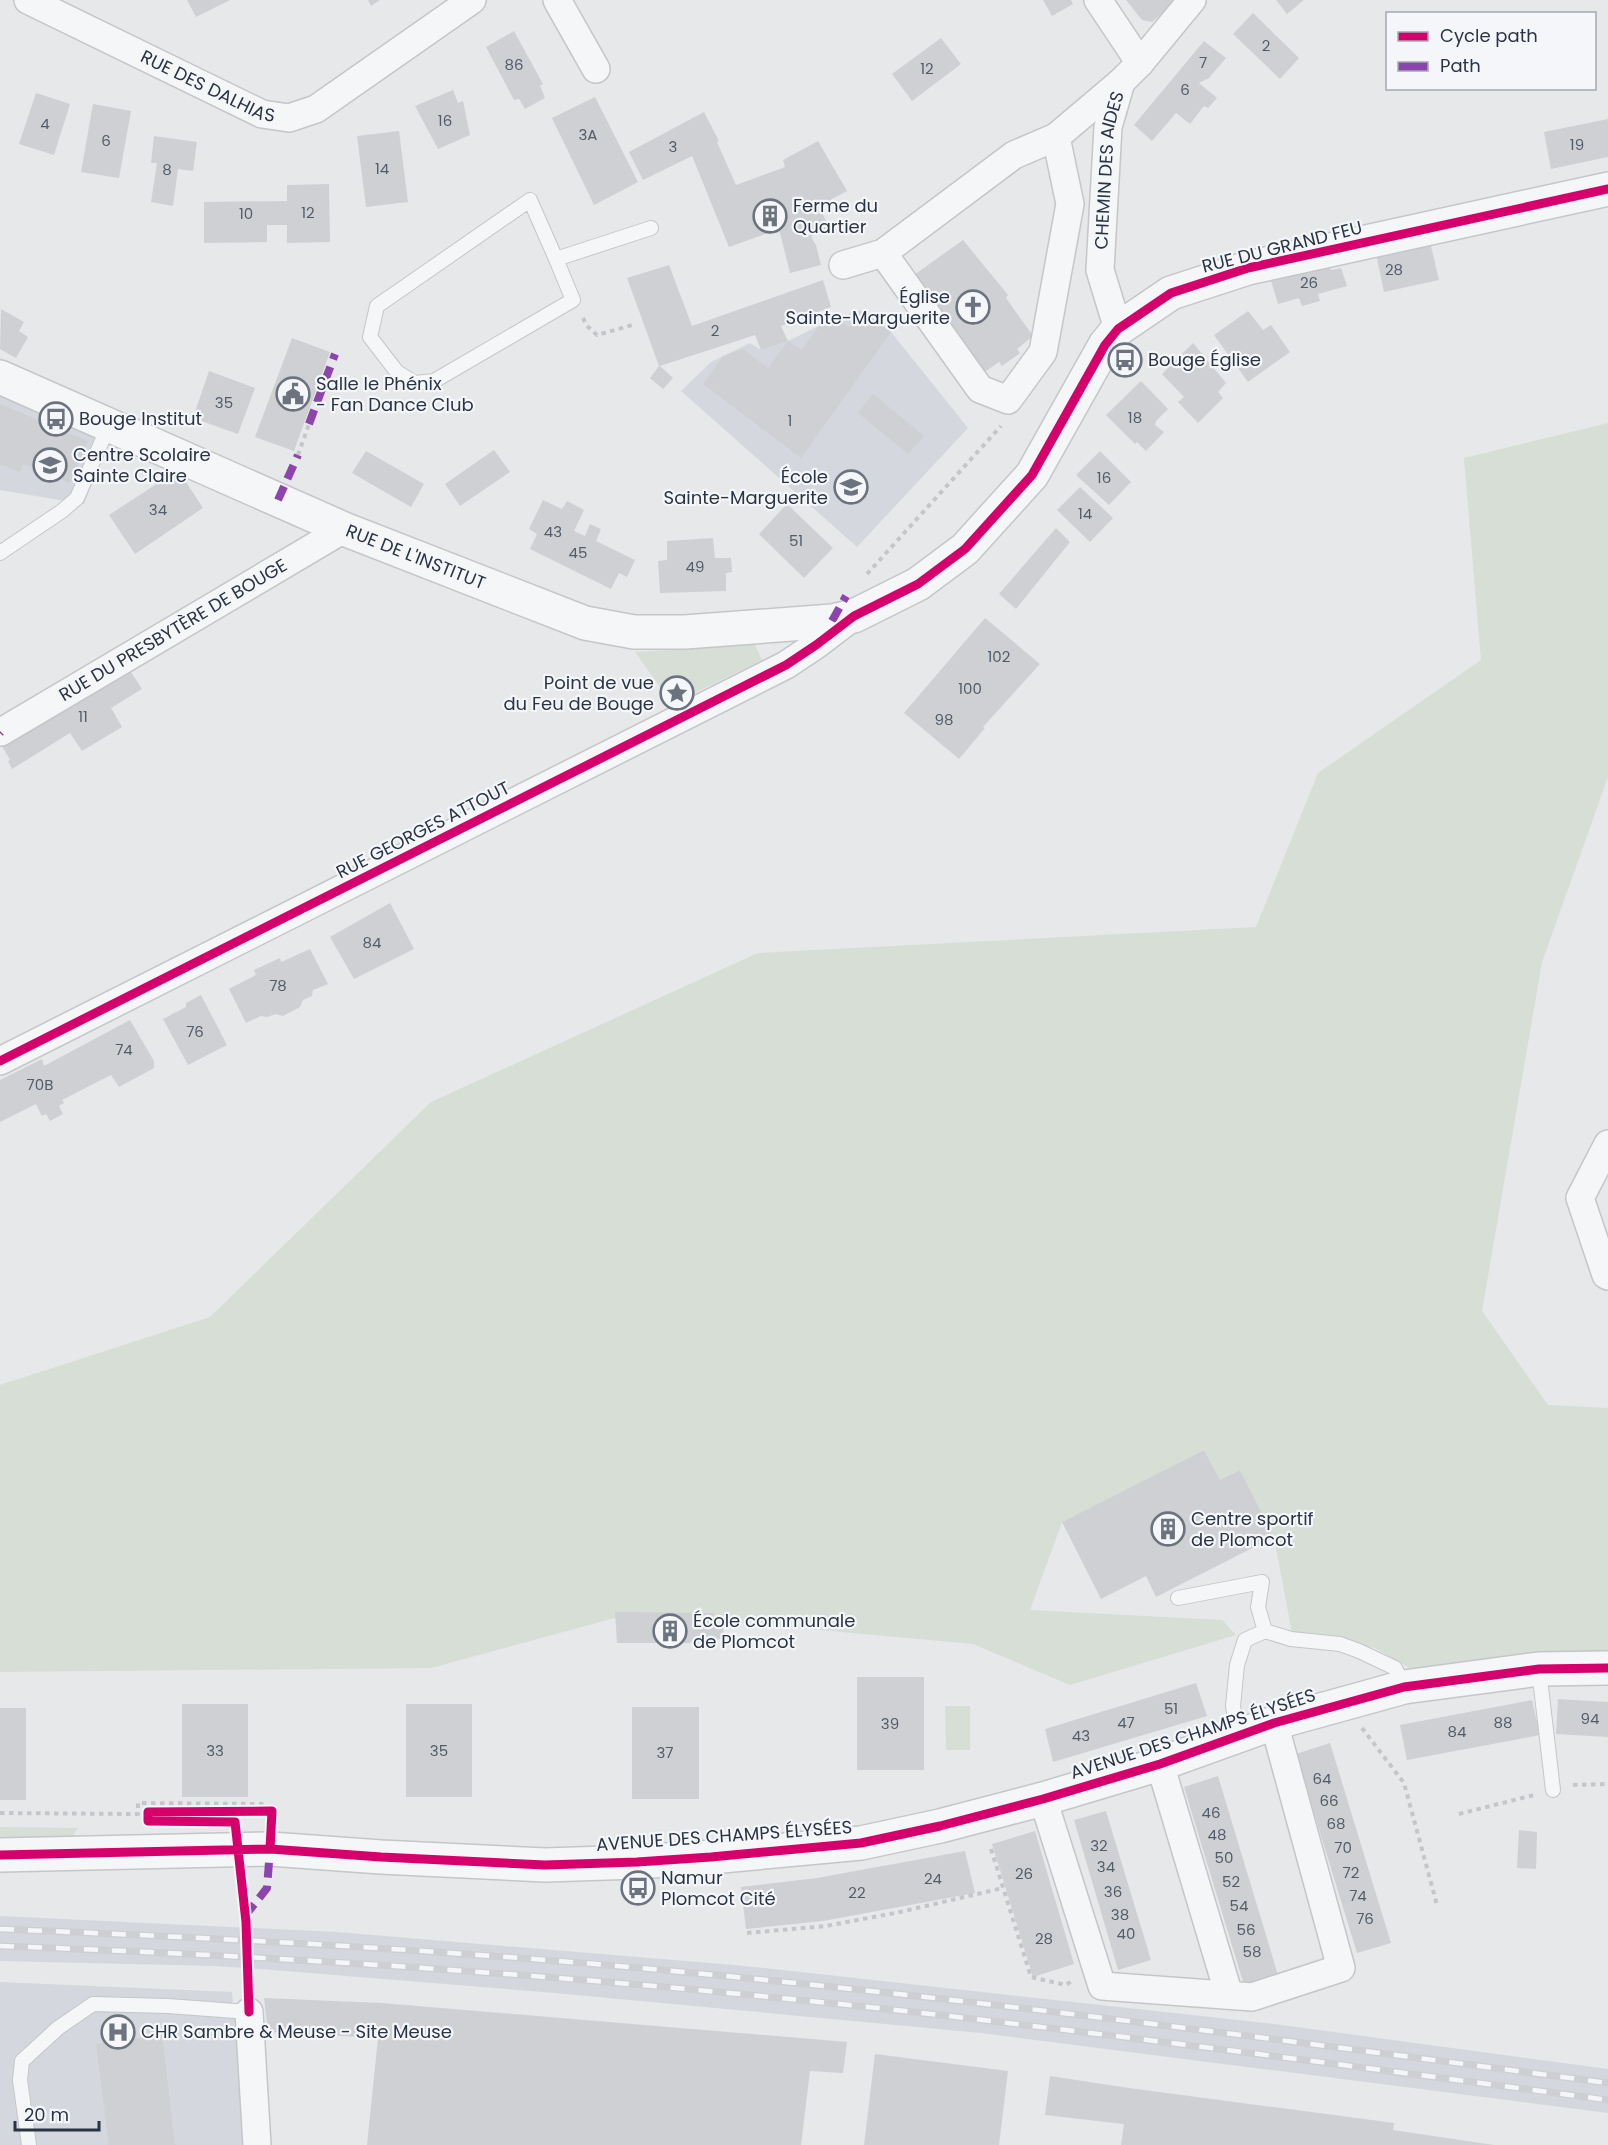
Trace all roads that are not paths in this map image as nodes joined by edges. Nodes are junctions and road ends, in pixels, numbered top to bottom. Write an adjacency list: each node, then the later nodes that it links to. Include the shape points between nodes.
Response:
1 (28, 0): 2 (street, RUE DES DALHIAS, via 262,114 289,117 316,109)
2 (472, 0)
3 (557, 0): 7 (street)
4 (1098, 0): 6 (street)
5 (1192, 0): 6 (street, CHEMIN DES AIDES)
6 (1140, 63): 8 (street, CHEMIN DES AIDES)
7 (596, 69)
8 (1121, 82): 9 (street); 15 (street, CHEMIN DES AIDES, via 1108,127 1100,270)
9 (1056, 137): 12 (street, via 1014,155); 12 (street, via 1070,204 1042,352 1008,400 980,389)
10 (1608, 189): 15 (street, RUE DU GRAND FEU, via 1248,268 1171,293)
11 (651, 228): 13 (lane)
12 (883, 254): 14 (street)
13 (556, 259): 13 (lane, via 530,200 377,306 370,337 397,372 415,383 435,381 573,300)
14 (843, 265)
15 (1118, 330): 20 (street, RUE DU GRAND FEU, via 1105,345 1032,475 965,549 918,584)
16 (0, 377): 17 (street, RUE DE L'INSTITUT)
17 (109, 425): 18 (street, RUE DE L'INSTITUT); 19 (lane, via 77,498)
18 (344, 529): 20 (street, RUE DE L'INSTITUT, via 585,623 634,632 754,628); 21 (street, RUE DU PRESBYTÈRE DE BOUGE)
19 (0, 553)
20 (854, 616): 22 (street, RUE GEORGES ATTOUT, via 779,668)
21 (1, 732)
22 (0, 1061)
23 (1608, 1144): 24 (street, via 1580,1198)
24 (1608, 1276)
25 (1178, 1598): 26 (lane, via 1262,1582 1258,1607)
26 (1265, 1631): 29 (lane, via 1359,1650 1395,1668); 31 (lane, via 1245,1640 1237,1665 1233,1706)
27 (1608, 1668): 28 (street, AVENUE DES CHAMPS ÉLYSÉES)
28 (1539, 1669): 29 (street, AVENUE DES CHAMPS ÉLYSÉES); 33 (lane)
29 (1404, 1687): 30 (street, AVENUE DES CHAMPS ÉLYSÉES)
30 (1274, 1723): 31 (street, AVENUE DES CHAMPS ÉLYSÉES); 36 (street, AVENUE DES CHAMPS ÉLYSÉES, via 1341,1968 1252,1996)
31 (1238, 1736): 32 (street, AVENUE DES CHAMPS ÉLYSÉES)
32 (1160, 1764): 34 (street, AVENUE DES CHAMPS ÉLYSÉES); 36 (street, AVENUE DES CHAMPS ÉLYSÉES)
33 (1553, 1790)
34 (1043, 1799): 35 (street, AVENUE DES CHAMPS ÉLYSÉES, via 861,1843 637,1862 545,1865 270,1849); 36 (street, AVENUE DES CHAMPS ÉLYSÉES, via 1102,1986)
35 (0, 1855)
36 (1229, 1995)
37 (249, 2012): 38 (lane, via 93,2004 58,2028 22,2061 20,2080); 39 (street)
38 (29, 2145)
39 (257, 2145)

